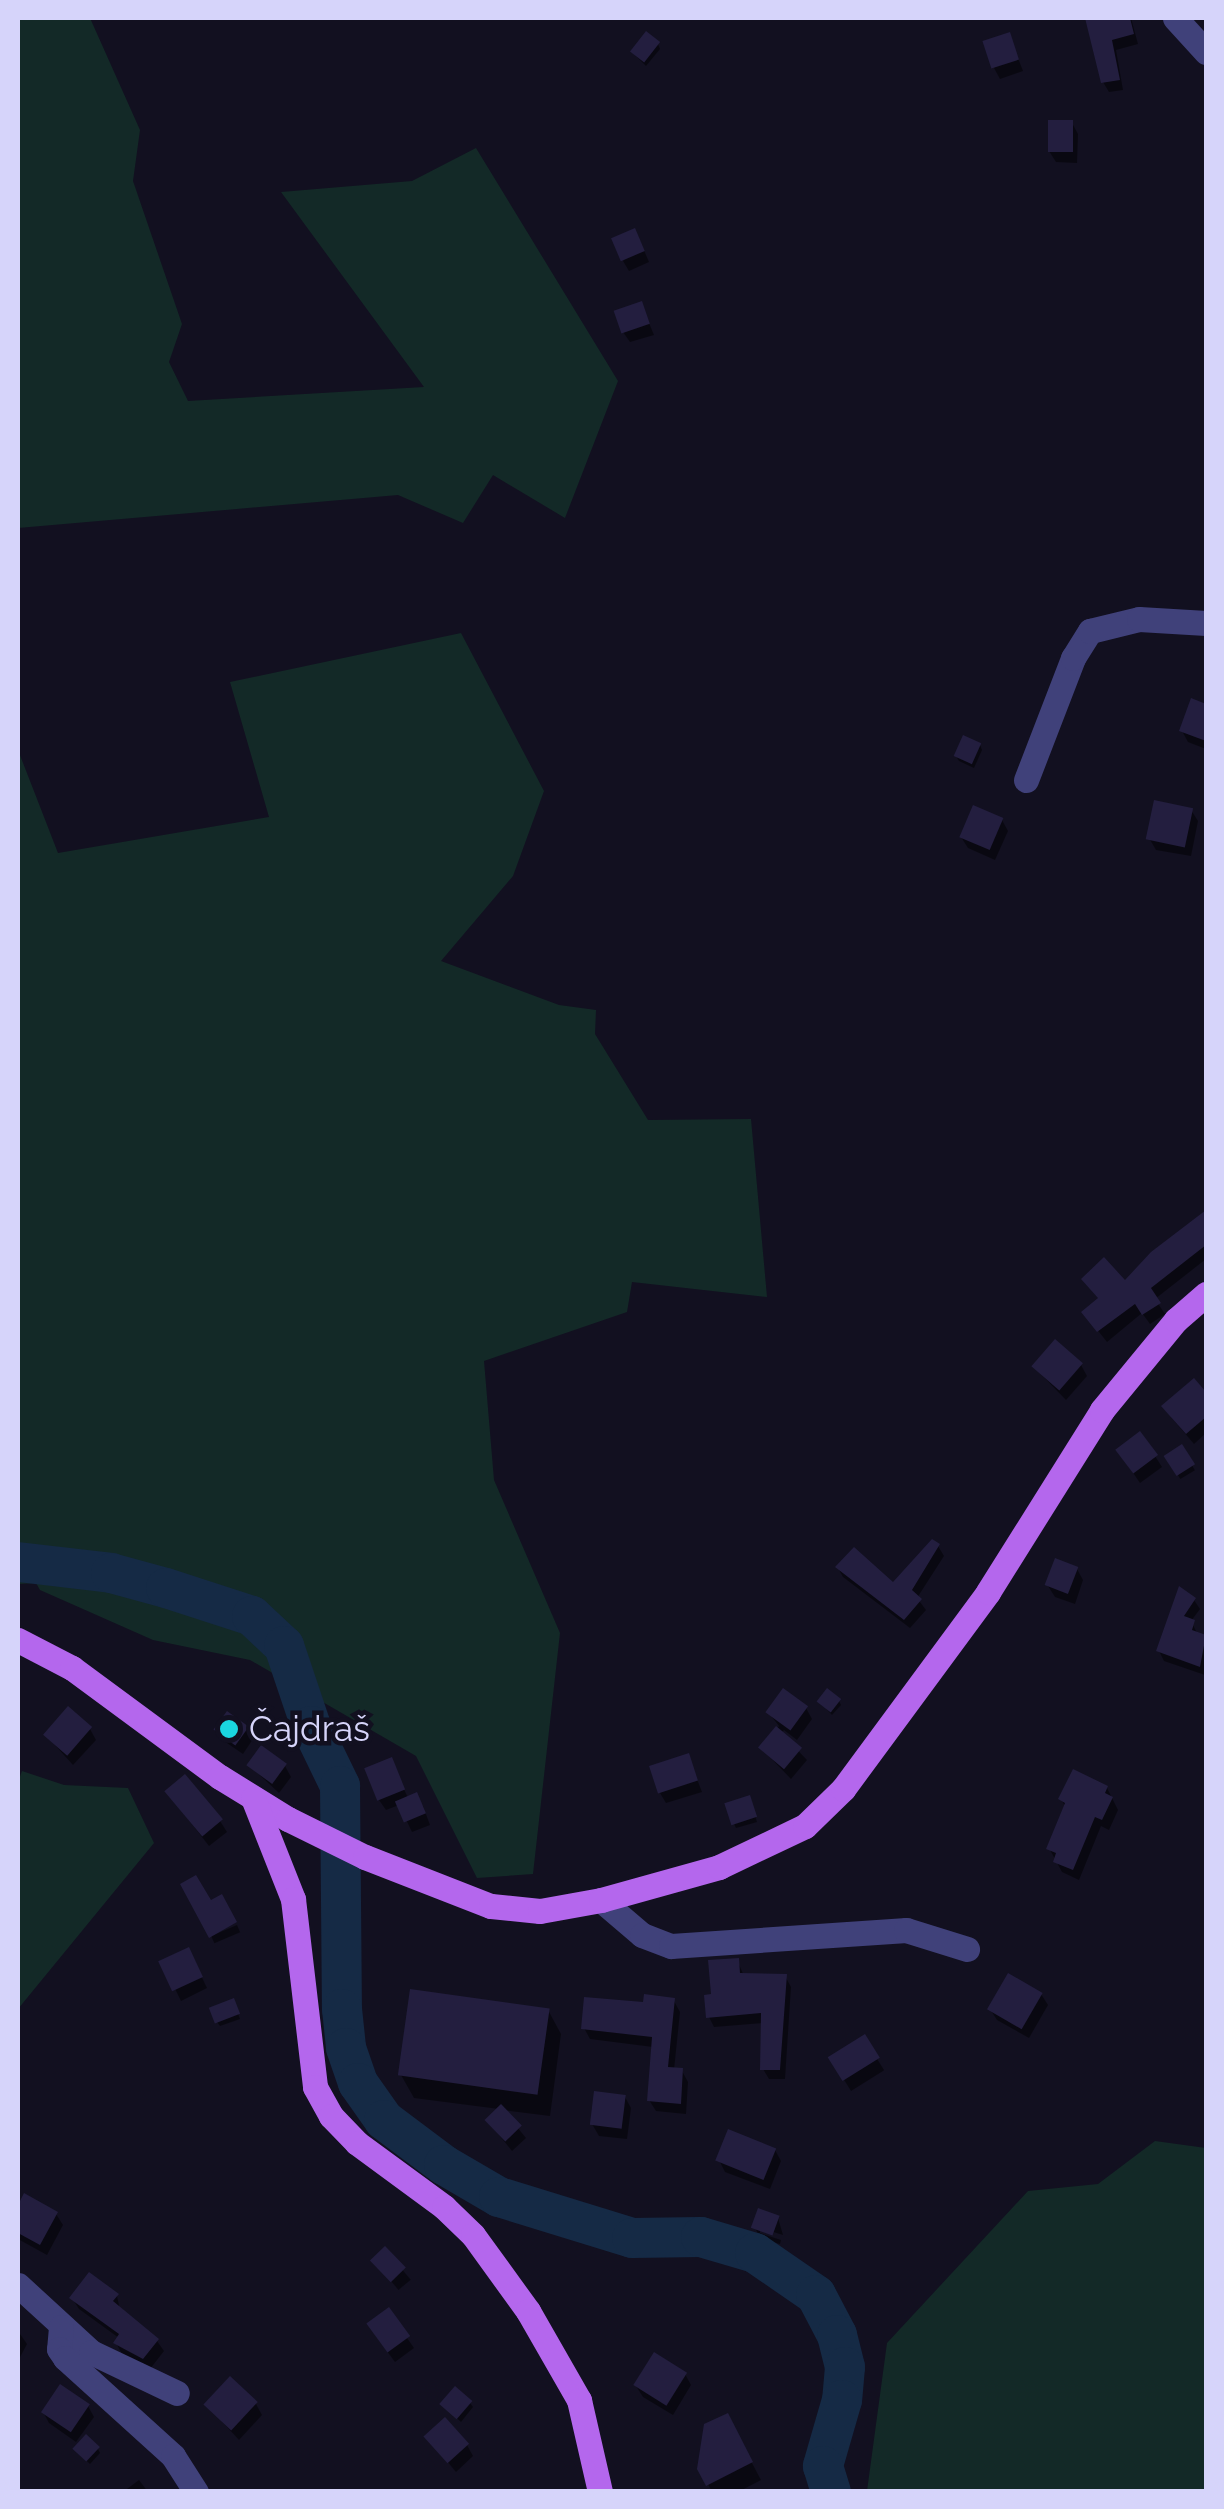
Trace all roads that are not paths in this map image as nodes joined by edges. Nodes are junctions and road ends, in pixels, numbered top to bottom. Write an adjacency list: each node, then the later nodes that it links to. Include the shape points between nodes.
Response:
1 (1175, 18): 2 (street)
2 (1206, 52)
3 (1206, 623): 4 (street, via 1139,619 1090,631)
4 (1026, 780)
5 (1206, 1294): 8 (main road, via 1102,1410 988,1592 843,1789 805,1826 772,1846 719,1868)
6 (18, 1640): 7 (main road, via 72,1668)
7 (252, 1798): 8 (main road, via 328,1841 491,1906 540,1911); 14 (main road, via 293,1899 315,2087 330,2116 357,2143 473,2235 528,2311 579,2400)
8 (601, 1900): 9 (street, via 653,1942 671,1946 906,1930)
9 (966, 1950)
10 (18, 2285): 11 (street)
11 (61, 2327): 12 (street, via 91,2352); 13 (street, via 59,2349 66,2358 173,2456)
12 (177, 2393)
13 (196, 2492)
14 (600, 2492)

